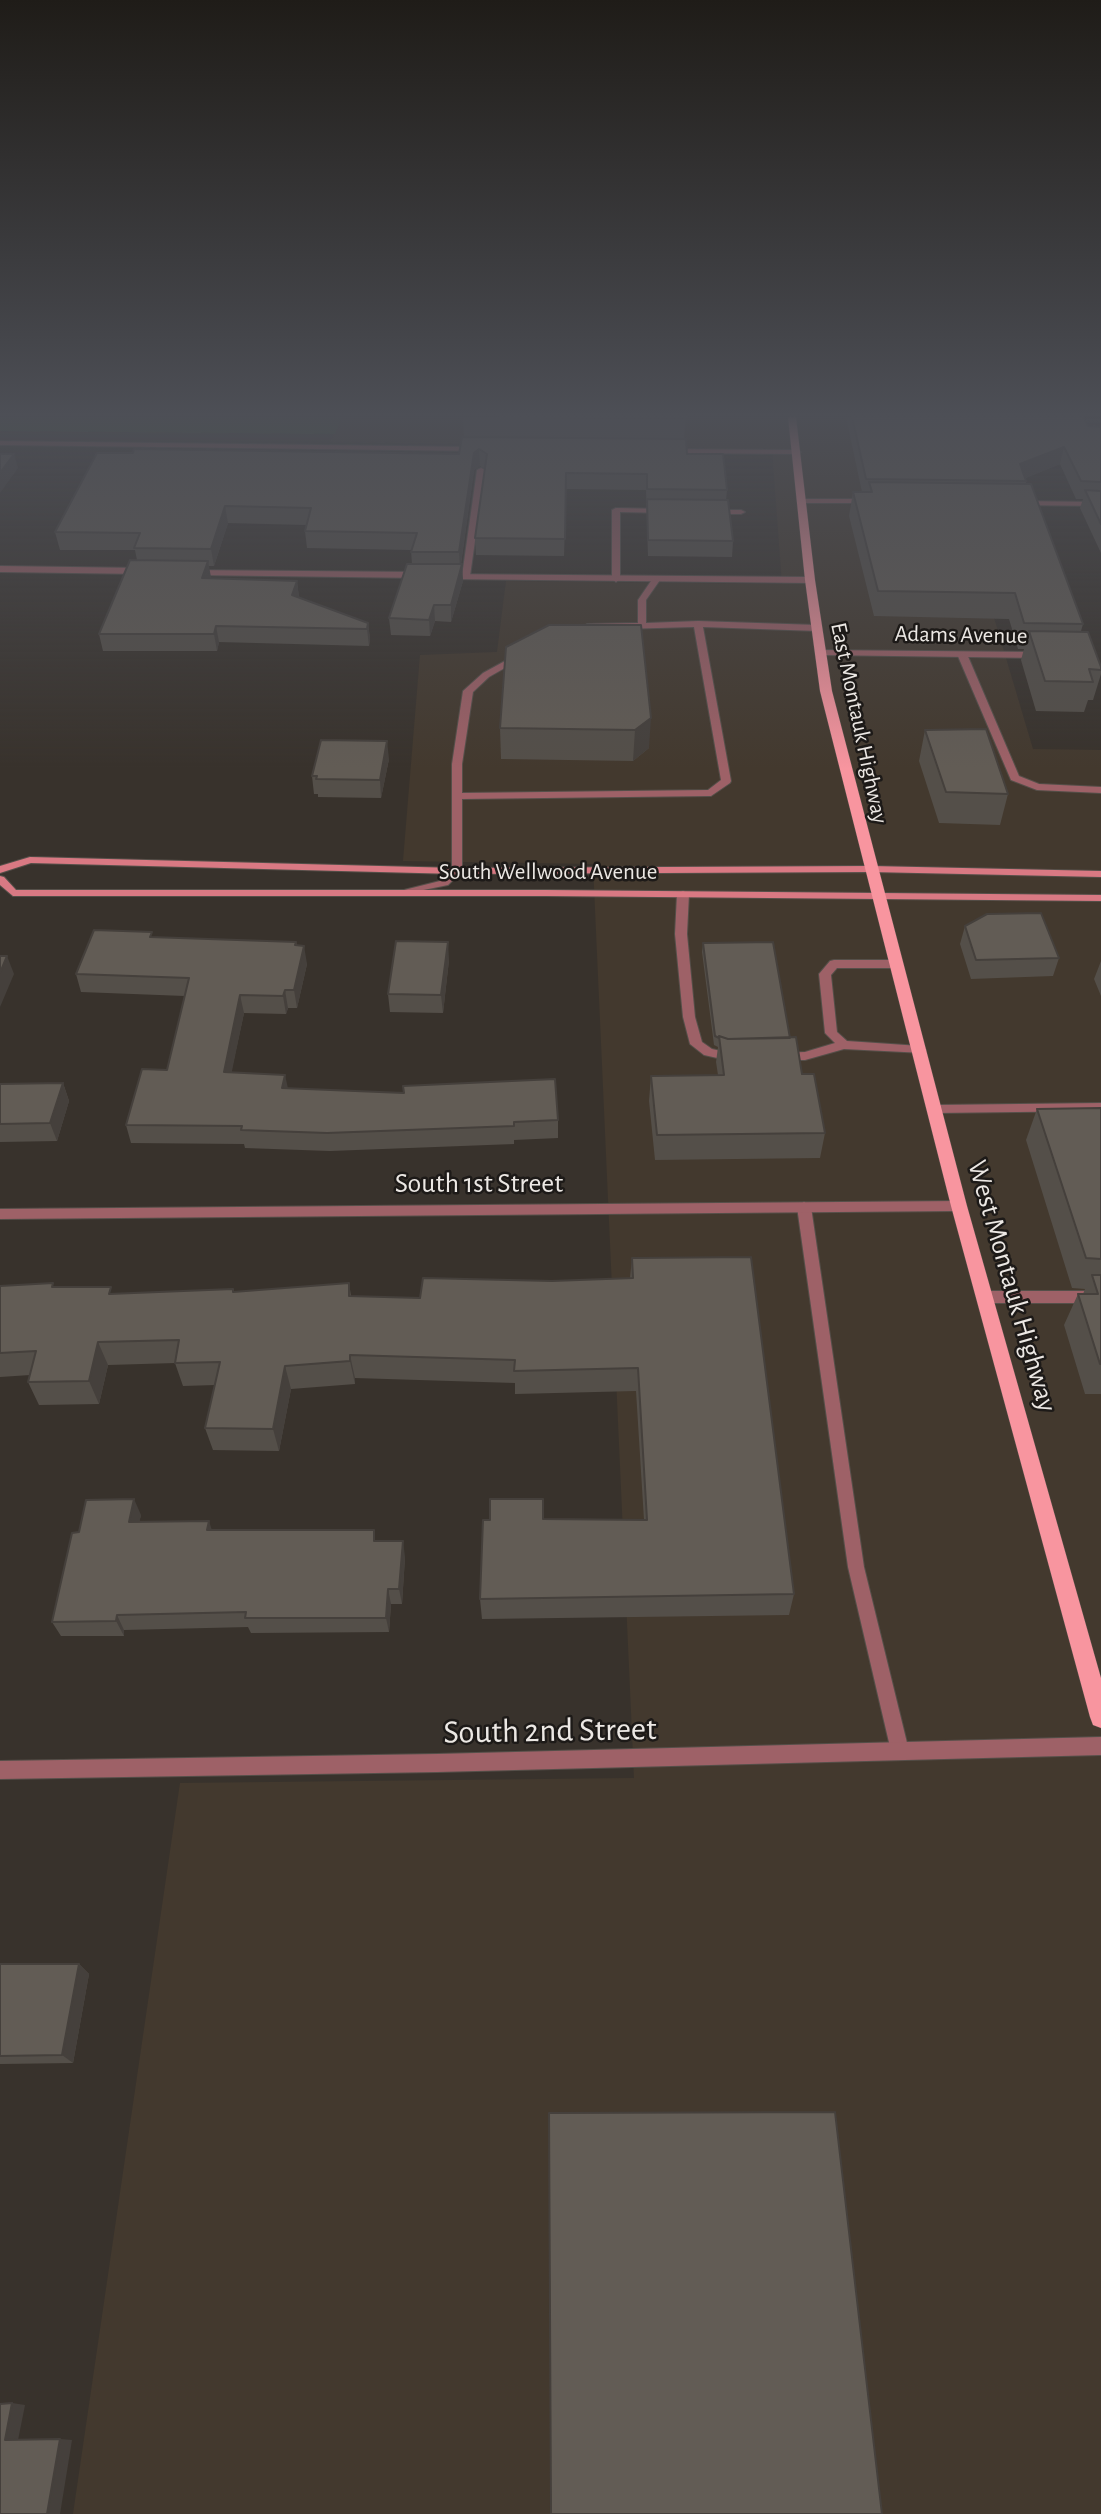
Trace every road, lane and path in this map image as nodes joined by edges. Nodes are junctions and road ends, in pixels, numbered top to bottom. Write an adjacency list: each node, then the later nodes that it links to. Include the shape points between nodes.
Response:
1 (472, 534): 7 (street)
2 (616, 534): 8 (street)
3 (805, 534): 10 (main road, East Montauk Highway)
4 (0, 569): 5 (street)
5 (151, 571)
6 (178, 572): 7 (street)
7 (466, 576): 8 (street)
8 (616, 579): 9 (street)
9 (656, 580): 10 (street); 11 (street, via 642,600)
10 (810, 580): 13 (main road, East Montauk Highway)
11 (642, 624): 12 (street); 14 (street)
12 (698, 624): 13 (street); 20 (street, via 726,780 711,793)
13 (817, 628): 16 (main road, East Montauk Highway)
14 (576, 629)
15 (531, 651): 20 (street, via 486,675 468,691)
16 (820, 652): 17 (street, Adams Avenue); 21 (main road, East Montauk Highway)
17 (962, 654): 18 (street, Adams Avenue); 19 (street, via 1015,778 1037,786)
18 (1045, 655)
19 (1101, 790)
20 (457, 796): 23 (street)
21 (871, 869): 23 (main road, South Wellwood Avenue); 24 (main road, South Wellwood Avenue); 28 (main road, West Montauk Highway)
22 (0, 870): 23 (main road, South Wellwood Avenue, via 30,860)
23 (457, 871): 26 (street, via 444,883)
24 (1101, 874)
25 (0, 879): 26 (main road, South Wellwood Avenue, via 13,892)
26 (408, 892): 27 (main road, South Wellwood Avenue)
27 (683, 894): 28 (main road, South Wellwood Avenue); 33 (street, via 684,962 696,1044 725,1058)
28 (878, 896): 29 (main road, South Wellwood Avenue); 30 (main road, West Montauk Highway)
29 (1101, 898)
30 (897, 964): 31 (street, via 834,964 825,974 831,1032); 32 (main road, West Montauk Highway)
31 (844, 1045): 32 (street); 34 (street, via 805,1056)
32 (920, 1050): 36 (main road, West Montauk Highway)
33 (748, 1058)
34 (771, 1058)
35 (1101, 1107): 36 (street)
36 (935, 1109): 37 (main road, West Montauk Highway)
37 (959, 1206): 38 (street, South 1st Street); 40 (main road, West Montauk Highway)
38 (804, 1207): 39 (street, South 1st Street); 44 (street, via 856,1567)
39 (0, 1214)
40 (985, 1297): 41 (street); 42 (main road, West Montauk Highway)
41 (1101, 1297)
42 (1101, 1717)
43 (1101, 1746): 44 (street, South 2nd Street)
44 (900, 1751): 45 (street, South 2nd Street)
45 (0, 1770)

